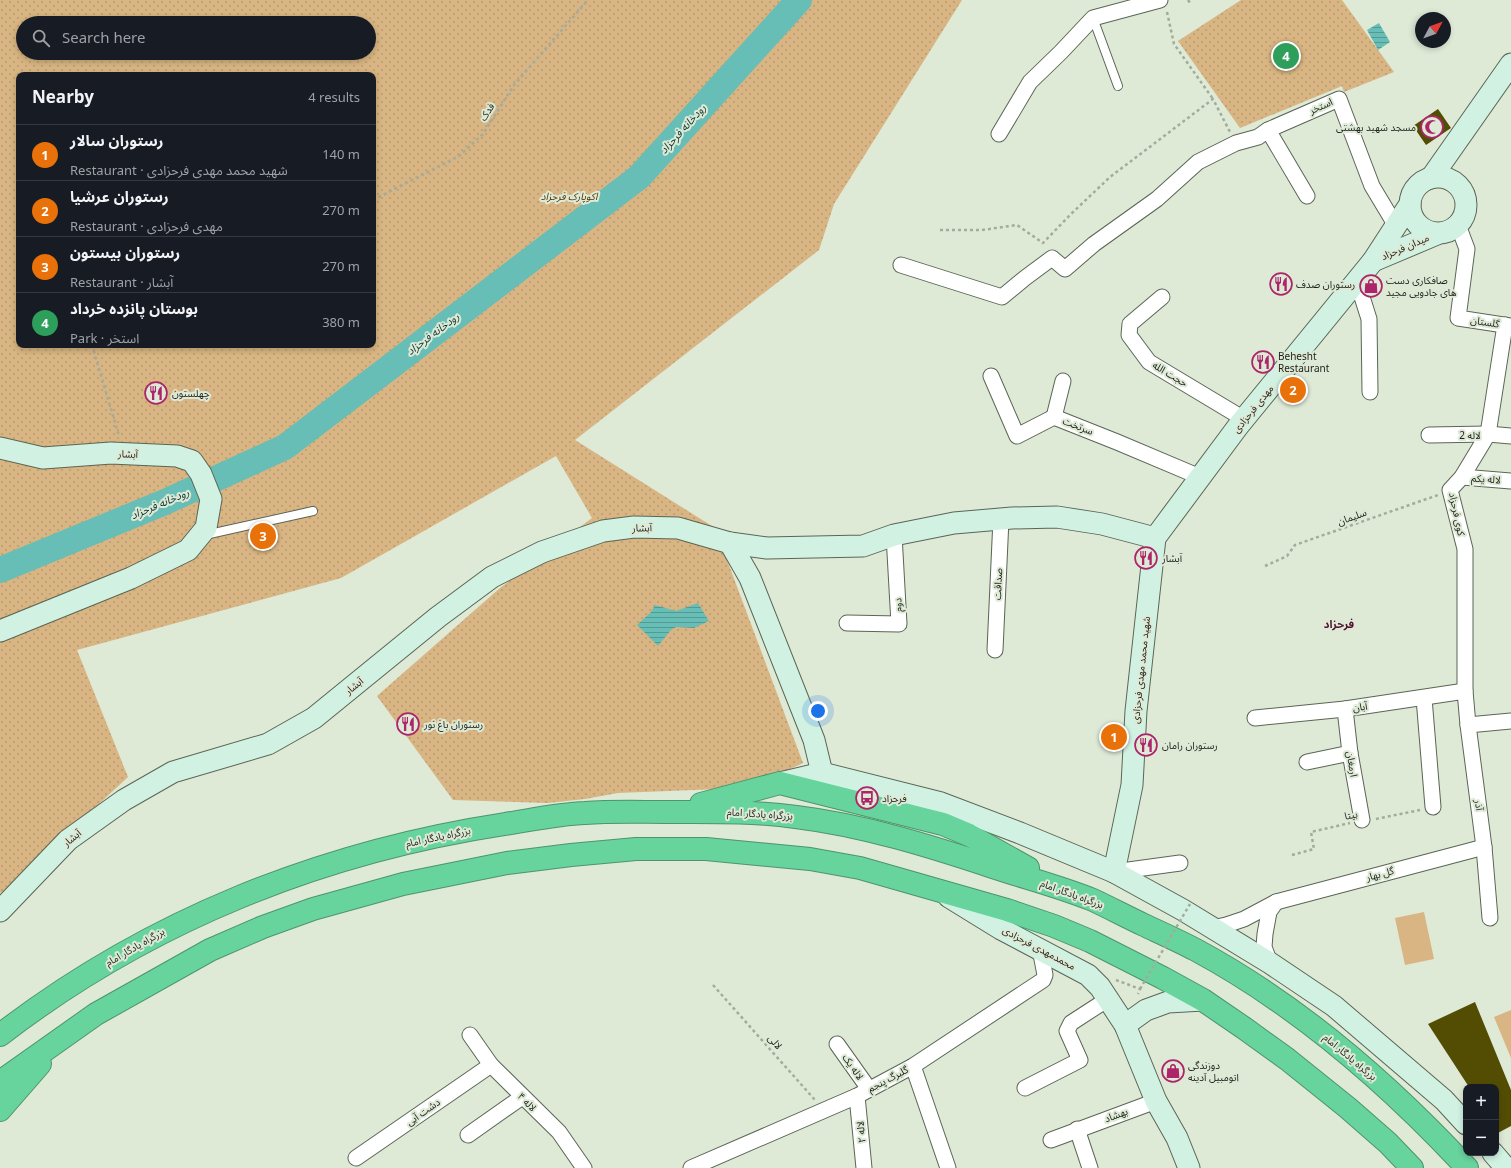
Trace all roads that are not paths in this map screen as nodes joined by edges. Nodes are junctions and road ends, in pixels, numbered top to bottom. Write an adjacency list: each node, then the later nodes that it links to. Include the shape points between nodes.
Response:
1 (1163, 4): 2 (street)
2 (1093, 18): 4 (lane); 6 (street, via 1030,82)
3 (1511, 64): 7 (street)
4 (1118, 86)
5 (1268, 130): 10 (street); 13 (street, استخر, via 1339,99 1372,186); 16 (street, via 1258,137 1236,143 1198,162 1157,199 1094,244 1065,269 1052,258 1002,297)
6 (999, 134)
7 (1460, 136): 8 (street); 9 (street, via 1457,158)
8 (1431, 178): 9 (street, via 1440,177); 11 (street, via 1416,188)
9 (1458, 185): 12 (street, via 1466,200 1466,209)
10 (1306, 196)
11 (1410, 204): 13 (street, مهدی فرحزادی); 14 (street, میدان فرحزاد, via 1415,221 1428,232)
12 (1458, 225): 14 (street, میدان فرحزاد, via 1452,230); 19 (street, گلستان, via 1467,249 1458,318)
13 (1396, 226): 15 (street, مهدی فرحزادی)
14 (1437, 234): 15 (street, میدان فرحزاد)
15 (1373, 261): 17 (street, مهدی فرحزادی)
16 (900, 265)
17 (1357, 280): 22 (street, via 1369,319); 24 (street, مهدی فرحزادی)
18 (1162, 297): 24 (street, حجت الله, via 1130,324 1129,335 1149,362)
19 (1508, 326): 25 (street, کوی فرحزاد)
20 (991, 376): 23 (street, سرتخت, via 1017,436)
21 (1063, 381): 23 (street)
22 (1370, 392)
23 (1054, 417): 29 (street, سرتخت)
24 (1244, 419): 29 (street, مهدی فرحزادی)
25 (1488, 434): 26 (street, لاله 2); 27 (street, لاله 2); 30 (street, کوی فرحزاد)
26 (1429, 435)
27 (1511, 436)
28 (0, 448): 35 (street, آبشار, via 42,458 111,453 177,456 192,461 201,474 211,498 206,528)
29 (1200, 477): 36 (street, مهدی فرحزادی)
30 (1462, 477): 31 (street, لاله یکم); 41 (street, کوی فرحزاد, via 1450,490 1465,549)
31 (1511, 481)
32 (313, 511): 35 (lane)
33 (1001, 519): 34 (street, آبشار, via 954,523); 36 (street, آبشار, via 1057,517 1102,524); 40 (street, صداقت)
34 (894, 535): 37 (street, آبشار, via 863,546 767,548); 38 (street, دوم, via 899,624)
35 (199, 537): 39 (street, آبشار, via 188,550 130,578)
36 (1155, 538): 56 (street, شهید محمد مهدی فرحزادی, via 1136,711 1132,785)
37 (730, 543): 49 (street, via 750,578 814,740); 60 (street, آبشار, via 678,528 634,527 603,531 523,561 492,577 444,613 314,718 268,744 173,772 124,800 68,840)
38 (847, 623)
39 (0, 631)
40 (995, 650)
41 (1465, 691): 42 (street, آبان); 46 (street, آذر)
42 (1424, 698): 43 (street, آبان); 51 (street)
43 (1345, 709): 44 (street, آبان); 47 (street, ارمغان)
44 (1255, 718)
45 (1511, 721): 46 (street)
46 (1468, 724): 54 (street, آذر)
47 (1350, 753): 48 (street); 53 (street, ارمغان)
48 (1307, 762)
49 (822, 773): 50 (street); 56 (street, via 941,803)
50 (780, 783): 52 (highway); 58 (highway, via 943,824 969,834)
51 (1433, 807)
52 (666, 812): 58 (highway, بزرگراه یادگار امام, via 742,812 798,817 849,826 948,852); 68 (highway, بزرگراه یادگار امام, via 583,813 457,832 394,846 298,874 208,909 161,932 54,996)
53 (1362, 820)
54 (1484, 847): 59 (street, گل بهار); 61 (street, آذر)
55 (1180, 863): 56 (street)
56 (1114, 872): 62 (street)
57 (936, 889): 63 (street, محمدمهدی فرحزادی); 66 (highway, via 1007,910 1090,941); 69 (highway, via 860,868 760,854 706,850 636,849 507,863 403,884 314,909 263,927 204,953 96,1014)
58 (1068, 892): 93 (highway, بزرگراه یادگار امام, via 1091,900 1196,950 1268,994 1345,1051 1408,1107)
59 (1276, 902): 62 (street, گل بهار, via 1244,919); 64 (street, via 1269,912 1265,934 1264,947)
60 (0, 911)
61 (1490, 918)
62 (1212, 928): 64 (street)
63 (1040, 949): 65 (street, محمدمهدی فرحزادی, via 1088,975 1100,986); 73 (street, گلبرگ پنجم, via 1045,974 1043,980)
64 (1270, 963): 80 (street, via 1334,1006 1444,1100)
65 (1108, 999): 67 (street, محمدمهدی فرحزادی); 75 (street, via 1071,1023 1067,1031 1080,1060)
66 (1203, 1000): 67 (street, via 1168,1002 1146,1010); 92 (highway, via 1288,1059 1388,1143)
67 (1125, 1025): 78 (street, محمدمهدی فرحزادی)
68 (0, 1035)
69 (66, 1035): 74 (highway); 79 (highway)
70 (470, 1035): 72 (street, لاله ۴)
71 (837, 1044): 76 (street, لاله یک)
72 (490, 1065): 77 (street, لاله ۴); 85 (street, دشت آبی)
73 (914, 1066): 76 (street, گلبرگ پنجم); 89 (street)
74 (0, 1082)
75 (1025, 1088)
76 (863, 1092): 87 (street, گلبرگ پنجم); 88 (street, لاله ۲)
77 (522, 1097): 82 (street); 86 (street, لاله ۴, via 560,1132)
78 (1156, 1100): 81 (street, بهشاد); 91 (street, محمدمهدی فرحزادی, via 1177,1138)
79 (0, 1110)
80 (1463, 1121)
81 (1077, 1129): 83 (street, بهشاد); 90 (street)
82 (468, 1135)
83 (1051, 1140)
84 (1496, 1156): 94 (street)
85 (356, 1158)
86 (584, 1168)
87 (691, 1168)
88 (864, 1168)
89 (948, 1168)
90 (1090, 1168)
91 (1189, 1168)
92 (1412, 1168)
93 (1467, 1168)
94 (1506, 1168)

